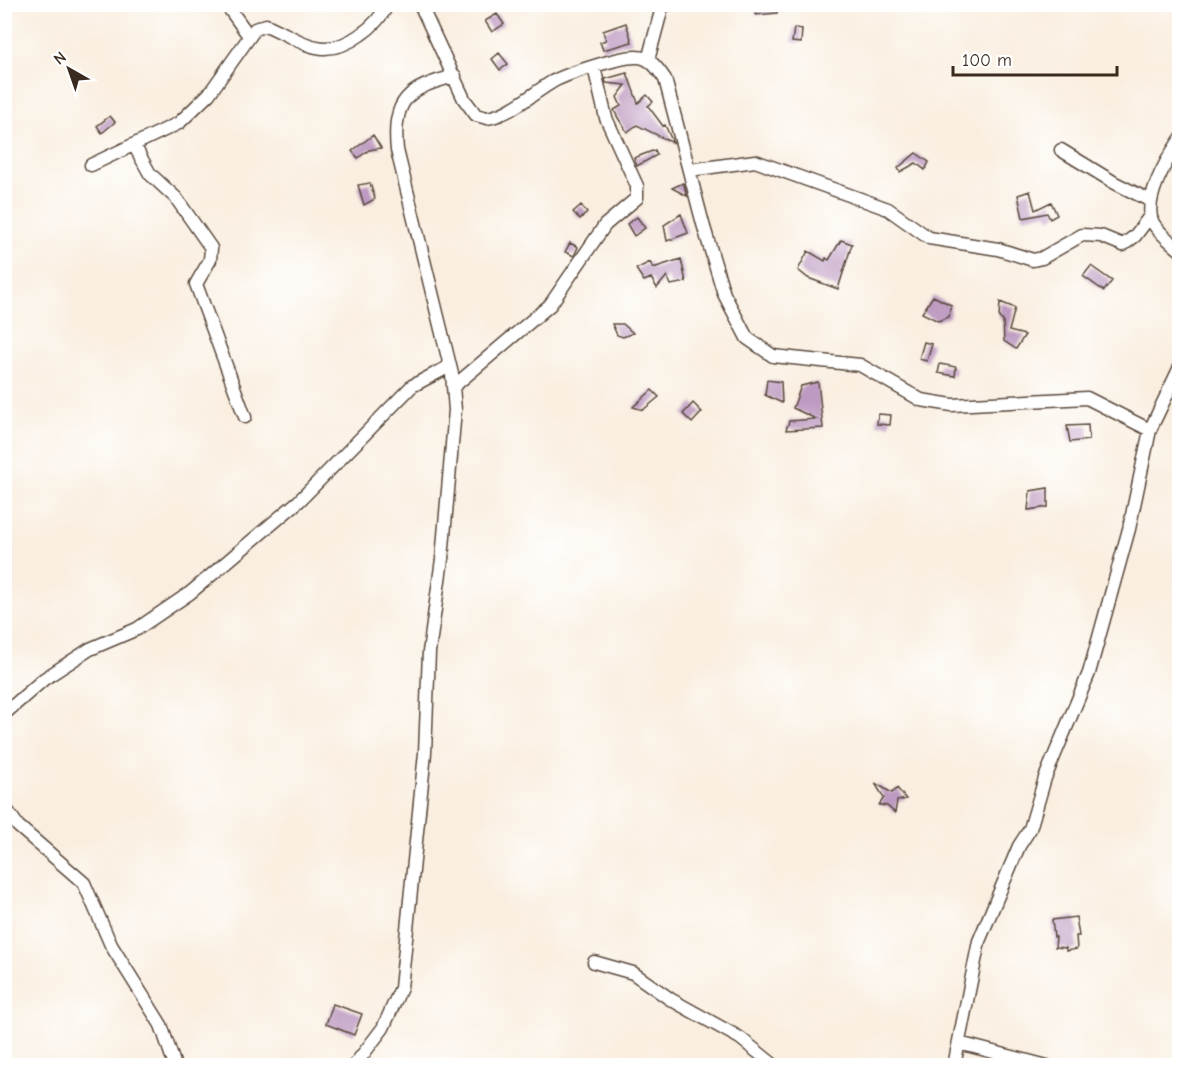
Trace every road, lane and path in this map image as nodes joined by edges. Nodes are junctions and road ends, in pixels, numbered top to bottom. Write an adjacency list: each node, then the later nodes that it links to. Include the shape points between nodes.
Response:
1 (226, 4): 5 (street)
2 (388, 4): 5 (street, via 371,27 333,50 301,42 266,25)
3 (420, 4): 8 (street)
4 (663, 4): 6 (street)
5 (249, 36): 10 (street, via 209,94 179,123)
6 (648, 60): 7 (street, via 636,57); 13 (street, via 665,79)
7 (594, 67): 8 (street, via 555,80 487,118 476,115); 19 (street, via 606,118 638,186 637,198 605,225 550,305)
8 (454, 76): 17 (street, via 410,92 401,103 395,134)
9 (1179, 140): 14 (street, via 1164,165)
10 (134, 145): 12 (street); 20 (street, via 150,174 176,198 211,248 210,260 196,284)
11 (1061, 150): 14 (street)
12 (91, 165)
13 (690, 170): 15 (street, via 755,160 888,209 929,238 998,249 1033,260 1082,235 1101,236 1123,245 1135,237); 21 (street, via 724,294 747,338 773,356 860,365 900,390 934,403 1087,398)
14 (1151, 201): 15 (street)
15 (1150, 216): 16 (street)
16 (1179, 250)
17 (450, 366): 19 (street); 22 (street, via 412,386 299,501 190,593 137,629 90,649 53,673)
18 (1179, 367): 21 (street)
19 (453, 387): 27 (street, via 455,410 442,559 429,652 426,753 401,988 383,1028)
20 (244, 417)
21 (1150, 430): 25 (street, via 1129,529 1089,673 1046,778 1030,829 986,922)
22 (4, 714)
23 (4, 806): 26 (street, via 18,826 84,883 111,945 161,1025)
24 (594, 962): 28 (street, via 633,973 670,999 740,1038)
25 (959, 1043): 29 (street); 30 (street)
26 (175, 1065)
27 (354, 1065)
28 (775, 1065)
29 (954, 1065)
30 (1047, 1065)

